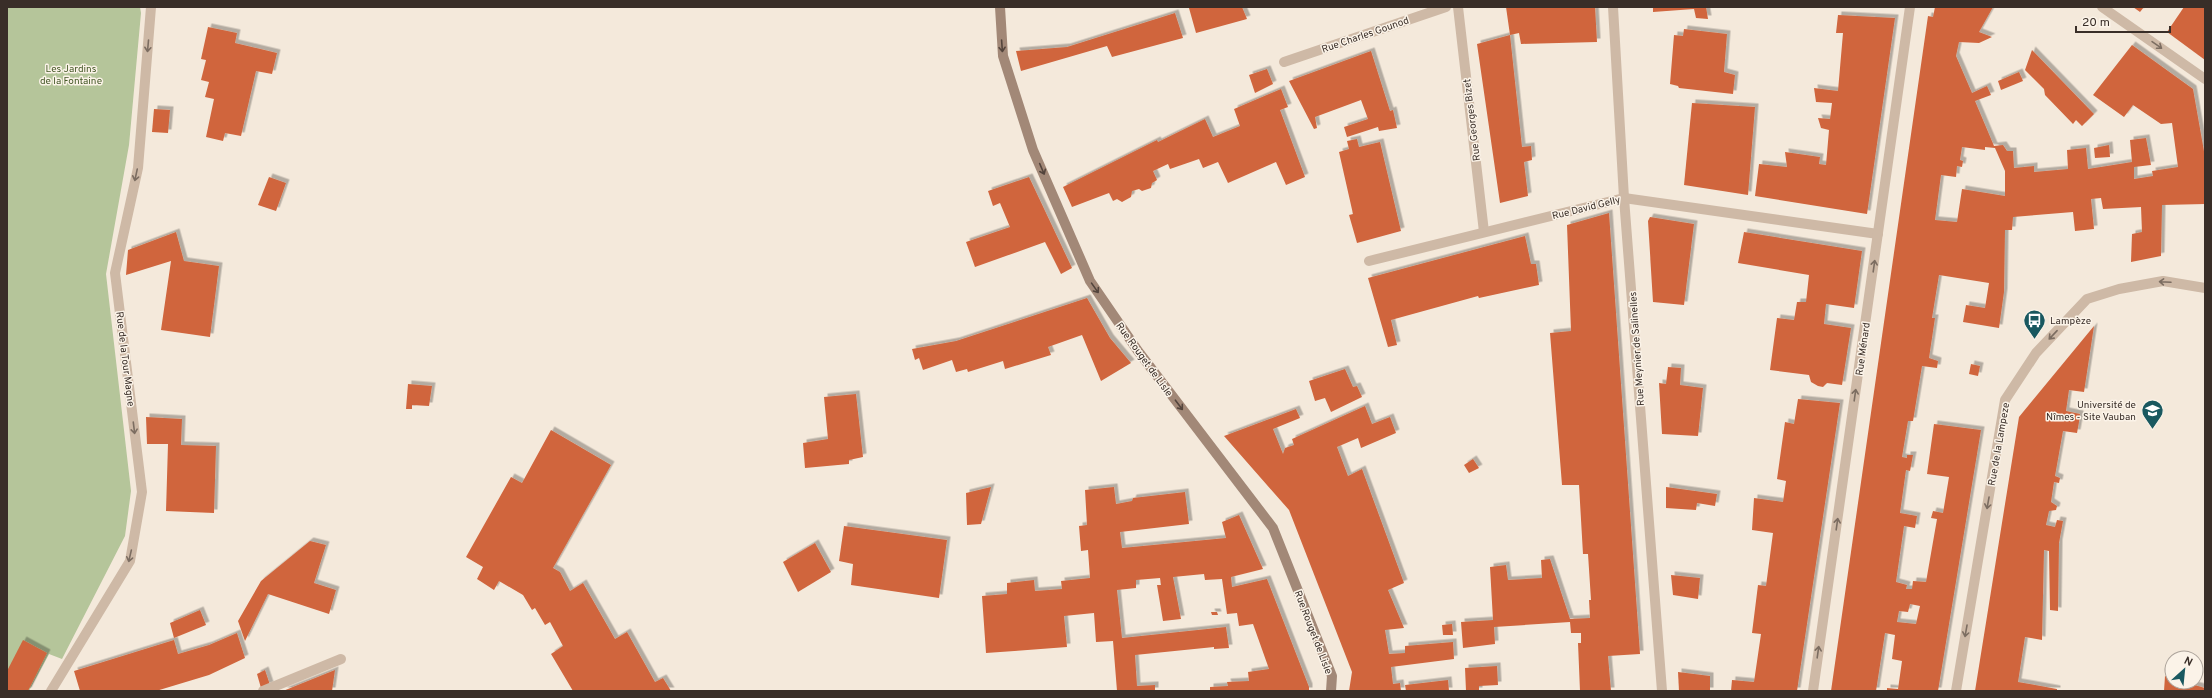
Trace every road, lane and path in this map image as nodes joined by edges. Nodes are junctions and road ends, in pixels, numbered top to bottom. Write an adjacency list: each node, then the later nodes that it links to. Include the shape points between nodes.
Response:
1 (151, 7): 16 (street, Rue de la Tour Magne, one-way to 16, via 138,168 115,273 142,492 130,561)
2 (1000, 7): 18 (street, Rue Rouget de Lisle, one-way to 18, via 1003,56 1031,143 1090,281 1138,351 1272,528 1332,676)
3 (1446, 7): 8 (street, Rue Charles Gounod)
4 (1458, 7): 11 (street, Rue Georges Bizet)
5 (1613, 7): 10 (street, Rue Meynier de Salinelles)
6 (1910, 7): 12 (street, Rue Ménard)
7 (2102, 7): 9 (street, one-way to 9)
8 (1284, 62)
9 (2205, 79)
10 (1624, 198): 11 (street, Rue David Gelly); 12 (street, Rue David Gelly); 19 (street, Rue Meynier de Salinelles)
11 (1484, 232): 13 (street, Rue David Gelly)
12 (1878, 234): 20 (street, Rue Ménard, one-way to 12)
13 (1370, 261)
14 (2205, 287): 21 (street, Rue de la Lampeze, one-way to 21, via 2163,281 2120,289 2087,299 2036,353 2005,400)
15 (342, 659): 17 (street)
16 (51, 691)
17 (263, 691)
18 (1331, 691)
19 (1662, 691)
20 (1813, 691)
21 (1956, 691)

